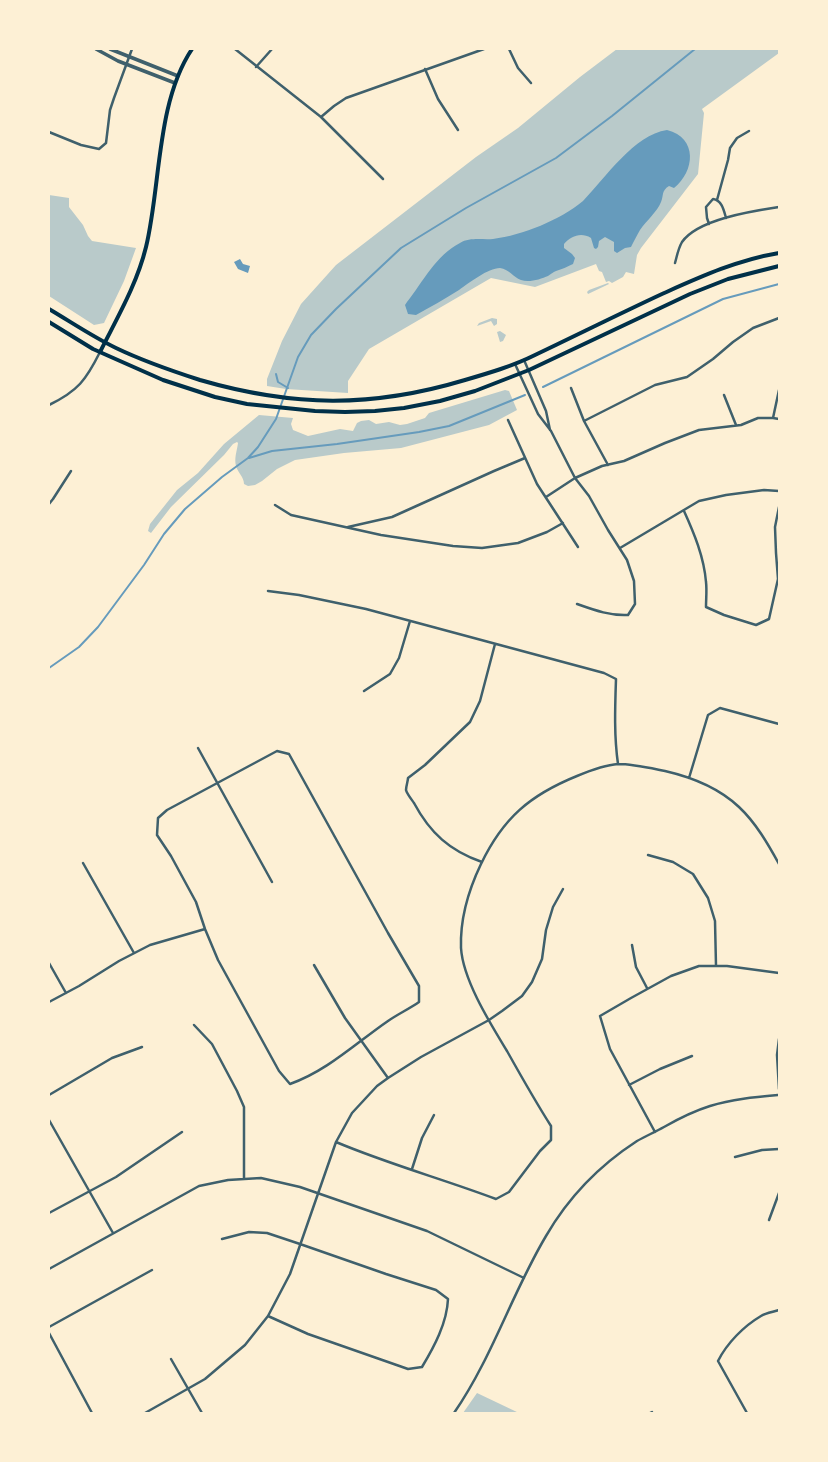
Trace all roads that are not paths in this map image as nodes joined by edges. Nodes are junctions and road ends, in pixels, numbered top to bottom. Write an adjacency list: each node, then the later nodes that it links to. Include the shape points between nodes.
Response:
1 (96, 49): 10 (street)
2 (110, 49): 9 (street)
3 (132, 49): 9 (street)
4 (192, 49): 13 (main road)
5 (235, 49): 11 (street)
6 (272, 49): 11 (street)
7 (484, 49): 12 (street)
8 (510, 49): 14 (street, via 518,68)
9 (129, 58): 10 (street); 13 (street)
10 (126, 64): 15 (street); 19 (street, via 114,98 106,143 99,149 81,145)
11 (256, 67): 16 (street)
12 (425, 69): 16 (street, via 346,98); 17 (street, via 438,99)
13 (178, 76): 15 (main road)
14 (531, 83)
15 (175, 84): 31 (main road, via 165,126 152,219 140,270)
16 (321, 117): 20 (street)
17 (458, 130)
18 (749, 131): 21 (street, via 737,138 730,148)
19 (49, 132)
20 (384, 179)
21 (717, 200): 23 (street); 24 (street, via 713,199 706,207)
22 (779, 207): 23 (street)
23 (726, 218): 24 (street)
24 (709, 224): 26 (street, via 695,230 682,242)
25 (779, 253): 33 (main road, via 724,266)
26 (675, 263)
27 (779, 266): 35 (main road, via 728,279 690,294)
28 (49, 308): 31 (main road)
29 (779, 318): 44 (street, via 753,328 687,377 655,385)
30 (49, 322): 32 (main road)
31 (105, 342): 32 (main road); 34 (main road, via 141,359 190,377 236,390 297,399 358,400 410,394 442,387)
32 (100, 352): 36 (main road, via 138,370 222,398 264,406 345,412 404,408 440,401); 40 (street, via 78,387)
33 (524, 360): 34 (main road); 35 (street)
34 (514, 364): 36 (street)
35 (529, 370): 36 (main road); 46 (street, via 546,410)
36 (519, 374): 46 (street, via 538,414)
37 (571, 388): 44 (street)
38 (779, 390): 41 (street)
39 (724, 395): 45 (street)
40 (49, 405)
41 (774, 418): 42 (street); 45 (street, via 758,418)
42 (779, 419)
43 (508, 420): 47 (street)
44 (584, 420): 48 (street)
45 (736, 426): 48 (street, via 699,430 624,461)
46 (551, 431): 50 (street)
47 (525, 458): 52 (street); 58 (street, via 392,517)
48 (608, 465): 50 (street)
49 (71, 471): 53 (street)
50 (575, 478): 52 (street); 60 (street, via 589,496)
51 (779, 492): 56 (street, via 764,490 726,495 700,502)
52 (546, 497): 57 (street)
53 (49, 504)
54 (275, 505): 58 (street, via 291,515)
55 (779, 507): 56 (street, via 775,527 778,579 769,619 756,625 724,616 706,607 703,563)
56 (684, 510): 60 (street)
57 (563, 523): 58 (street, via 518,543 482,548 388,536); 59 (street)
58 (348, 527)
59 (578, 547)
60 (620, 548): 62 (street, via 628,560 634,581 635,604 628,615 611,615)
61 (268, 590): 63 (street, via 366,609)
62 (577, 604)
63 (410, 621): 64 (street); 65 (street, via 399,658 390,674)
64 (495, 644): 68 (street, via 604,673 616,679 614,716); 74 (street, via 480,701 470,722 408,778 406,790 430,828 448,846)
65 (364, 691)
66 (779, 724): 69 (street, via 720,708 708,715)
67 (198, 748): 70 (street)
68 (618, 764): 69 (street, via 650,768); 74 (street, via 590,771 555,785 529,801 506,822)
69 (689, 778): 73 (street, via 713,788 739,807 760,832)
70 (218, 784): 77 (street); 79 (street, via 167,810 158,818 157,835 196,902); 92 (street, via 277,751 289,754 419,986 420,1002 389,1020)
71 (648, 855): 84 (street, via 673,862 693,874 708,898 715,921)
72 (779, 856): 73 (street)
73 (776, 858): 76 (street)
74 (482, 862): 89 (street, via 464,912 461,948 468,977)
75 (83, 863): 81 (street)
76 (779, 864)
77 (272, 882)
78 (563, 889): 89 (street, via 553,907 546,930 542,959 532,982 522,996)
79 (205, 929): 81 (street, via 150,945); 92 (street, via 218,960 276,1065 290,1084 303,1080)
80 (632, 945): 86 (street, via 636,967)
81 (134, 953): 87 (street)
82 (49, 963): 87 (street)
83 (314, 964): 92 (street, via 345,1018)
84 (716, 966): 85 (street); 86 (street, via 699,966)
85 (779, 973)
86 (647, 988): 96 (street, via 600,1016 610,1049)
87 (66, 993): 88 (street)
88 (49, 1002)
89 (489, 1020): 95 (street); 107 (street, via 551,1126 551,1140 509,1192 496,1198)
90 (194, 1024): 108 (street, via 212,1044 238,1091 244,1108)
91 (779, 1039): 97 (street)
92 (362, 1041): 95 (street)
93 (142, 1047): 98 (street, via 112,1058)
94 (692, 1056): 96 (street)
95 (388, 1078): 104 (street, via 352,1113)
96 (629, 1085): 103 (street)
97 (779, 1089)
98 (49, 1095)
99 (779, 1095): 103 (street, via 710,1106)
100 (434, 1115): 107 (street, via 422,1138)
101 (49, 1120): 109 (street)
102 (182, 1132): 109 (street, via 116,1177)
103 (655, 1132): 119 (street, via 608,1162 564,1207)
104 (336, 1142): 107 (street); 111 (street)
105 (779, 1149): 106 (street, via 762,1150)
106 (735, 1157)
107 (412, 1169)
108 (244, 1179): 111 (street, via 261,1178); 114 (street, via 199,1186)
109 (89, 1190): 112 (street); 114 (street)
110 (779, 1193): 113 (street)
111 (318, 1194): 116 (street); 119 (street, via 427,1231)
112 (49, 1213)
113 (769, 1220)
114 (113, 1233): 117 (street)
115 (222, 1239): 116 (street, via 249,1232 267,1233)
116 (300, 1244): 121 (street, via 290,1274); 121 (street, via 436,1290 448,1299 448,1311 432,1350 422,1367 408,1369 308,1334)
117 (49, 1269)
118 (152, 1270): 122 (street)
119 (524, 1278): 129 (street, via 469,1392)
120 (779, 1310): 130 (street, via 762,1315 744,1328 723,1350 718,1361)
121 (268, 1316): 125 (street, via 245,1345)
122 (49, 1327)
123 (49, 1333): 126 (street)
124 (171, 1359): 125 (street)
125 (189, 1388): 127 (street); 128 (street)
126 (92, 1413)
127 (145, 1413)
128 (202, 1413)
129 (454, 1413)
130 (747, 1413)

